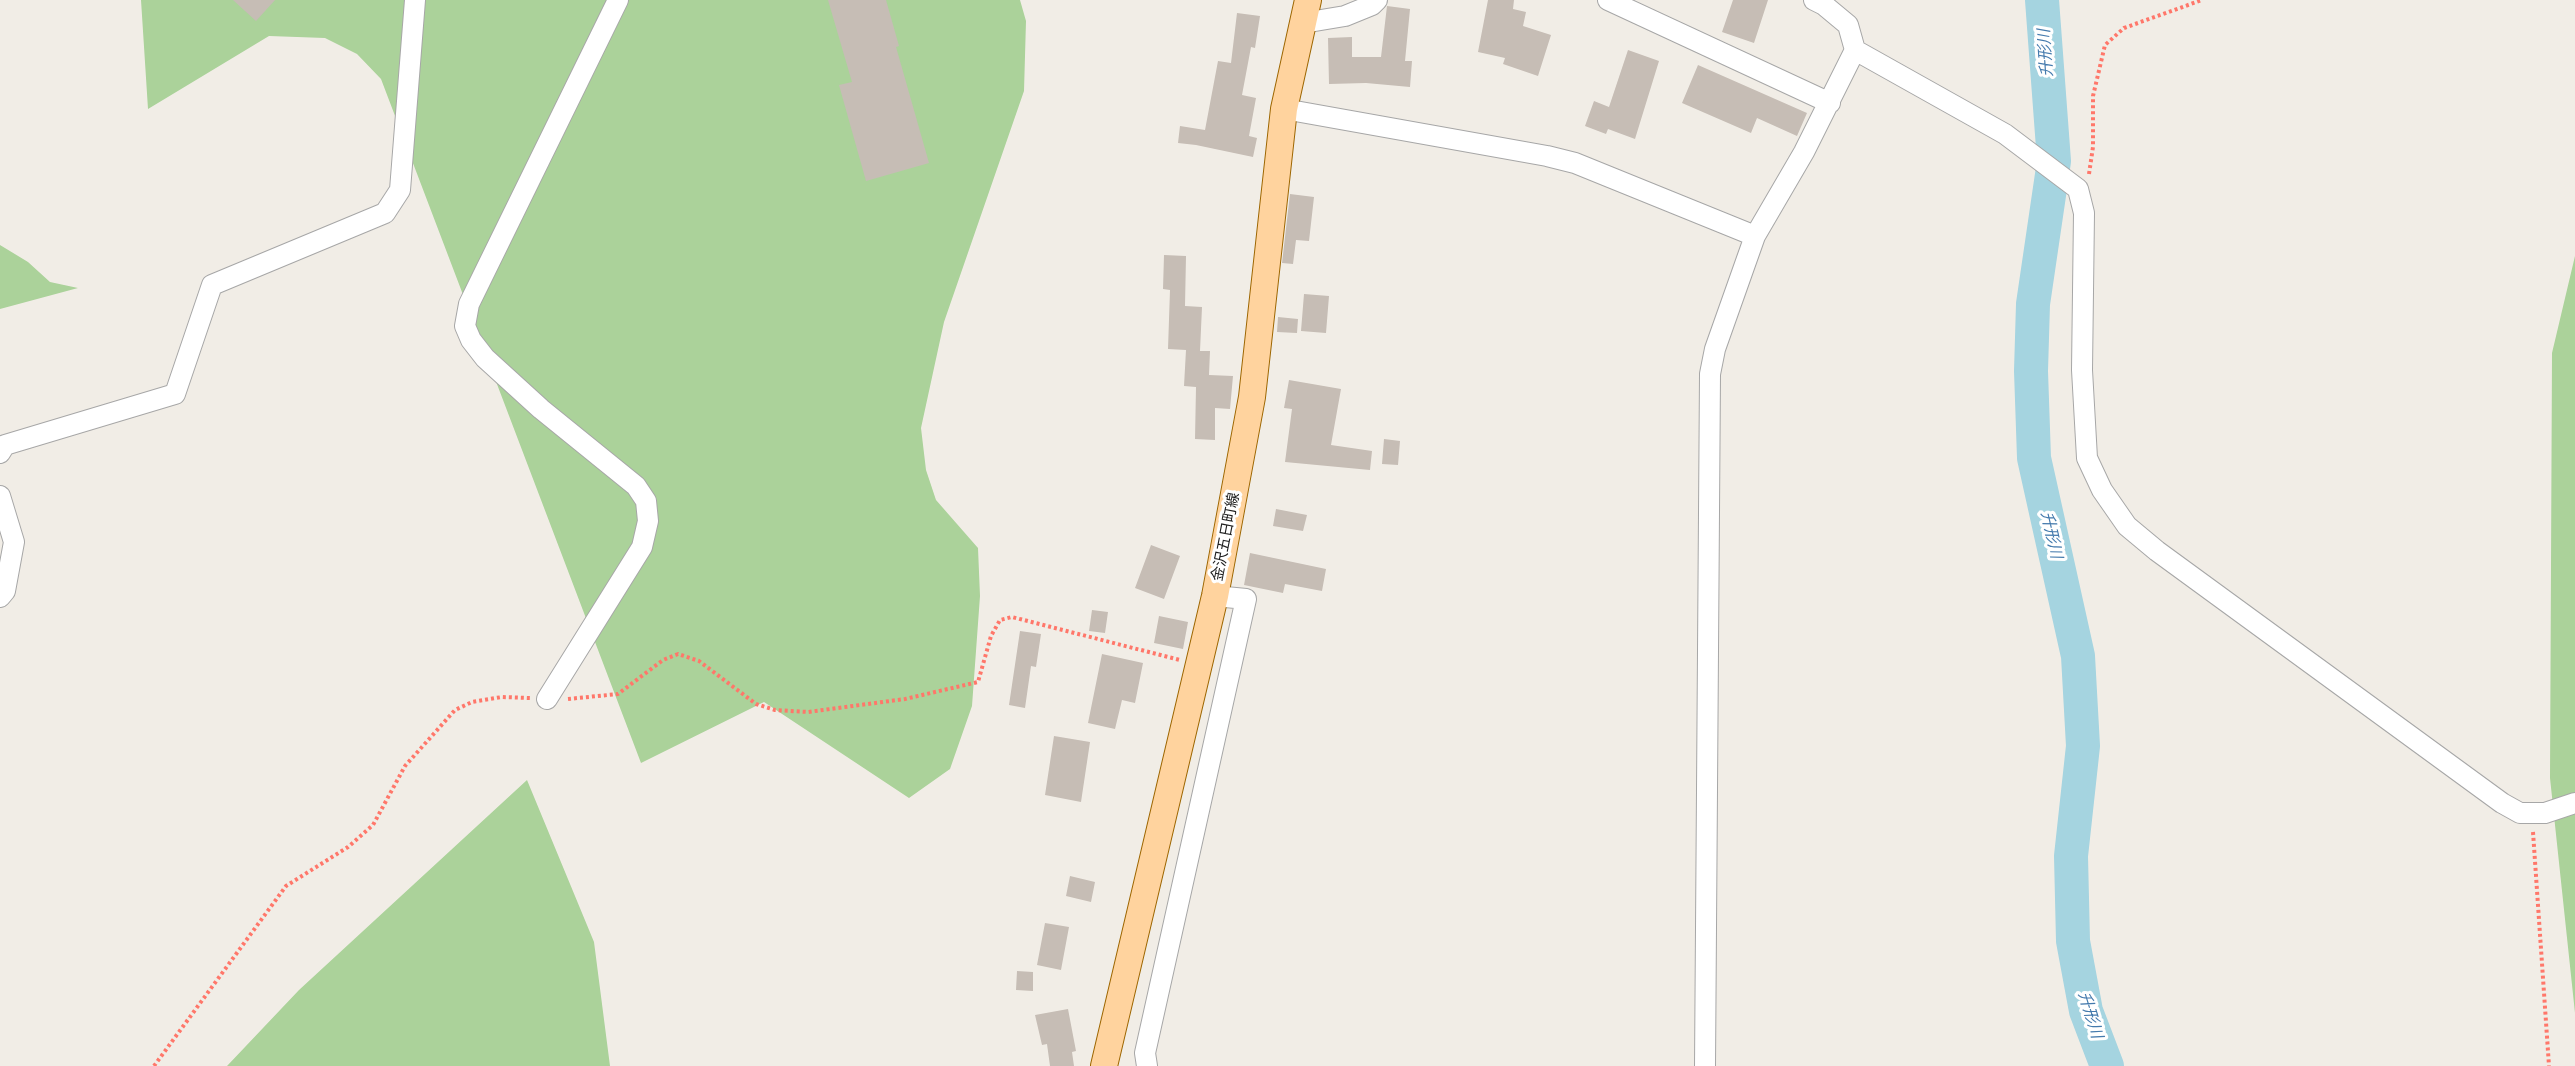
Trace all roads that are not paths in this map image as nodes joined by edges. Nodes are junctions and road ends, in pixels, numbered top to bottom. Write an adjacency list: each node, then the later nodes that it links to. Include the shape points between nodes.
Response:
1 (415, 0): 11 (street, via 400,190 385,213 212,285 175,394 5,445)
2 (618, 0): 15 (street, via 469,304 465,326 485,358 636,486 646,501 648,520 642,547)
3 (1377, 0): 6 (street, via 1344,16)
4 (1608, 0): 8 (street)
5 (1814, 0): 7 (street, via 1848,25)
6 (1305, 12): 9 (main road, 金沢五日町線)
7 (1855, 50): 8 (street); 16 (street, via 2005,134 2083,184 2082,370 2087,458 2102,490 2127,526 2502,803 2520,813 2545,813)
8 (1830, 103): 10 (street)
9 (1284, 109): 10 (street, via 1575,163); 13 (main road, 金沢五日町線, via 1252,397)
10 (1755, 236): 19 (street, via 1710,374)
11 (0, 453)
12 (0, 496): 14 (street, via 14,542 5,591)
13 (1215, 596): 17 (main road, 金沢五日町線); 18 (street, via 1246,600 1146,1053)
14 (0, 597)
15 (547, 699)
16 (2575, 803)
17 (1104, 1066)
18 (1147, 1066)
19 (1705, 1066)

